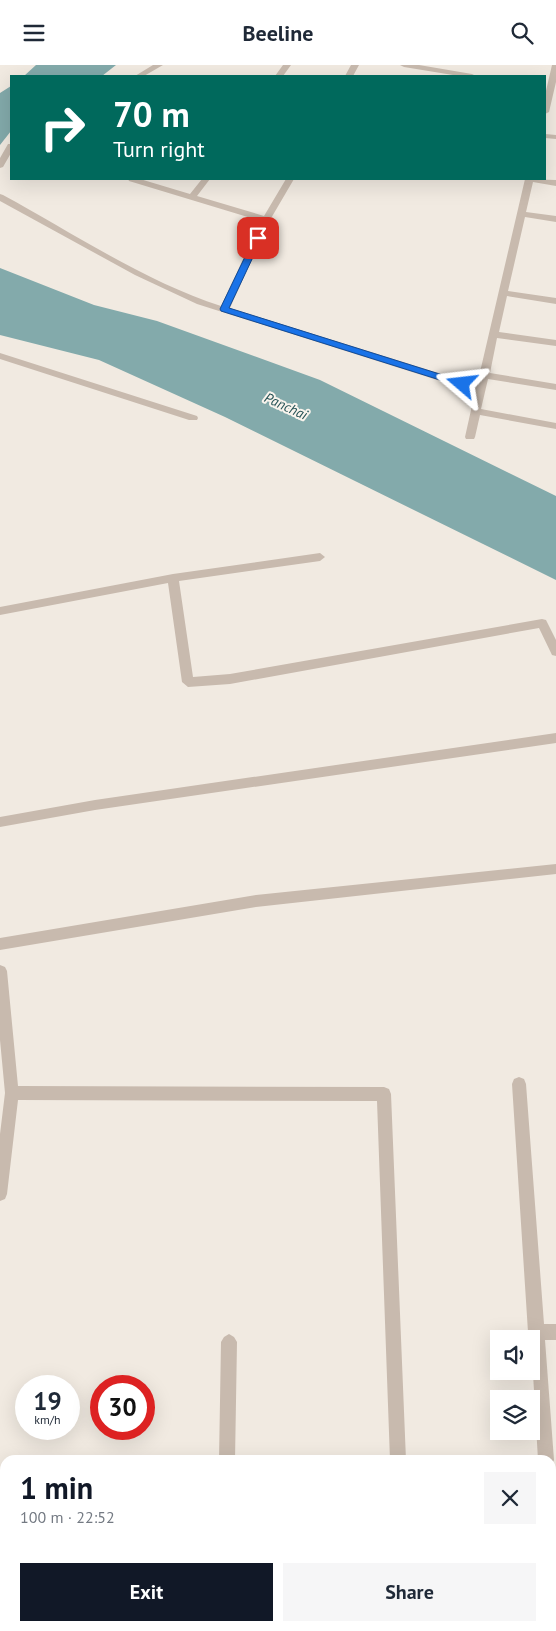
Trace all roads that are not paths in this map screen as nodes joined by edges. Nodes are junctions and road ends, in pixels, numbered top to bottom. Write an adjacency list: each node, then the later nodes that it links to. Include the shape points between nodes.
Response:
1 (159, 65): 5 (street)
2 (404, 65): 4 (street)
3 (556, 65): 7 (street)
4 (418, 66): 6 (street)
5 (141, 75)
6 (467, 75)
7 (548, 89): 8 (street)
8 (546, 104)
9 (10, 148): 10 (street)
10 (0, 165)
11 (135, 180): 18 (street)
12 (205, 180): 18 (street)
13 (289, 180): 21 (street)
14 (529, 180): 19 (street)
15 (536, 180): 16 (street)
16 (556, 183)
17 (0, 197): 24 (street, via 138,273 200,302)
18 (192, 197): 21 (street)
19 (521, 214): 20 (street); 22 (street)
20 (556, 219)
21 (266, 220): 24 (street)
22 (503, 293): 23 (street); 25 (street)
23 (556, 301)
24 (224, 309): 30 (street)
25 (494, 334): 26 (street); 28 (street)
26 (556, 343)
27 (0, 356): 32 (street)
28 (484, 375): 29 (street); 30 (street)
29 (556, 387)
30 (481, 390): 31 (street)
31 (476, 411): 33 (street); 34 (street)
32 (193, 418)
33 (556, 427)
34 (470, 437)
35 (320, 557): 36 (street)
36 (173, 578): 37 (street); 38 (street, via 188,682 230,679 542,623)
37 (0, 611)
38 (556, 652)
39 (556, 738): 40 (street, via 94,805)
40 (0, 822)
41 (556, 869): 42 (street, via 256,901)
42 (0, 944)
43 (0, 971): 45 (street)
44 (519, 1084): 47 (street)
45 (12, 1093): 46 (street); 53 (street, via 384,1094)
46 (0, 1194)
47 (536, 1330)
48 (540, 1332): 49 (street)
49 (556, 1332)
50 (229, 1342): 52 (street)
51 (540, 1380): 54 (street)
52 (227, 1455)
53 (398, 1455)
54 (546, 1455)

